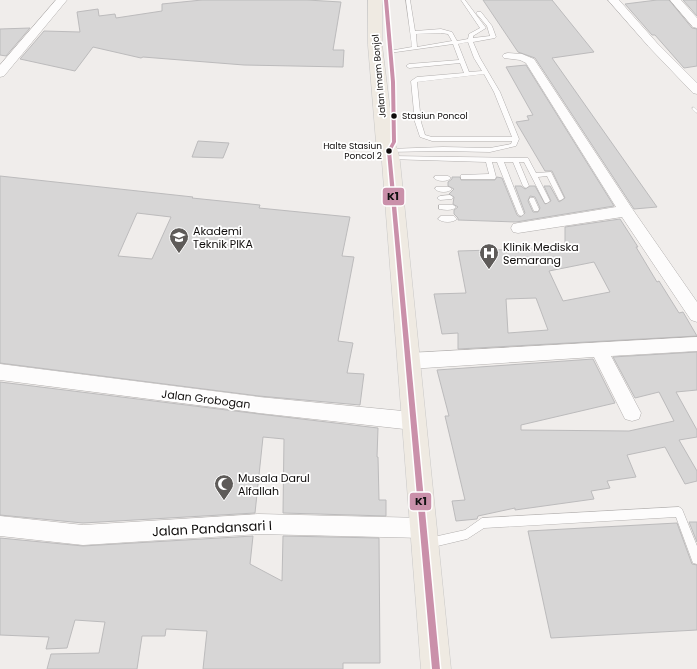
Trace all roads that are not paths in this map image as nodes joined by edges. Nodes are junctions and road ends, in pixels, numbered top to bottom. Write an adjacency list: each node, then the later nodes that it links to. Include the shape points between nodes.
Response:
1 (62, 0): 18 (street)
2 (408, 0): 9 (lane)
3 (463, 0): 10 (lane, via 483,28 471,35)
4 (469, 0): 10 (lane, via 489,26 493,36)
5 (613, 0): 20 (street)
6 (675, 0): 8 (street)
7 (376, 1): 13 (main road, Jalan Imam Bonjol); 22 (main road, Jalan Imam Bonjol, via 378,72 385,142)
8 (697, 25)
9 (413, 33): 11 (lane, via 447,32); 12 (lane)
10 (470, 42): 11 (lane); 17 (lane)
11 (456, 44): 12 (lane); 15 (lane)
12 (415, 48): 13 (lane)
13 (391, 52): 22 (main road, Jalan Imam Bonjol, via 394,142)
14 (508, 56): 41 (street, via 522,57 530,61)
15 (462, 61): 16 (lane); 19 (lane)
16 (408, 66)
17 (486, 72): 19 (lane); 21 (lane)
18 (0, 73)
19 (467, 74): 21 (lane, via 414,81 422,136 432,139)
20 (697, 90)
21 (516, 138): 22 (lane, via 512,147 490,150 443,149)
22 (390, 157): 23 (lane); 48 (main road, Jalan Imam Bonjol)
23 (488, 161): 24 (lane); 27 (lane, via 492,176)
24 (501, 162): 25 (lane); 44 (lane)
25 (516, 162): 26 (lane, via 527,162); 30 (lane)
26 (534, 174): 35 (lane, via 549,174); 37 (lane)
27 (463, 177)
28 (437, 178): 29 (lane)
29 (448, 178)
30 (526, 186)
31 (438, 188): 32 (lane)
32 (449, 188)
33 (450, 197): 34 (lane)
34 (440, 198)
35 (562, 198)
36 (532, 200): 40 (lane)
37 (547, 201)
38 (441, 207): 39 (lane)
39 (453, 207)
40 (536, 209)
41 (626, 211): 44 (street); 45 (street)
42 (441, 219): 43 (lane)
43 (454, 219)
44 (520, 221)
45 (697, 314)
46 (697, 344): 47 (street)
47 (599, 350): 48 (street); 50 (street)
48 (409, 361): 51 (main road, Jalan Imam Bonjol)
49 (0, 372): 51 (street, Jalan Grobogan, via 251,404)
50 (632, 413)
51 (413, 421): 53 (main road, Jalan Imam Bonjol)
52 (0, 526): 53 (street, Jalan Pandansari I, via 83,535 258,524)
53 (425, 536): 54 (lane, via 467,534 482,523 680,512); 55 (main road, Jalan Imam Bonjol)
54 (697, 559)
55 (436, 669)

